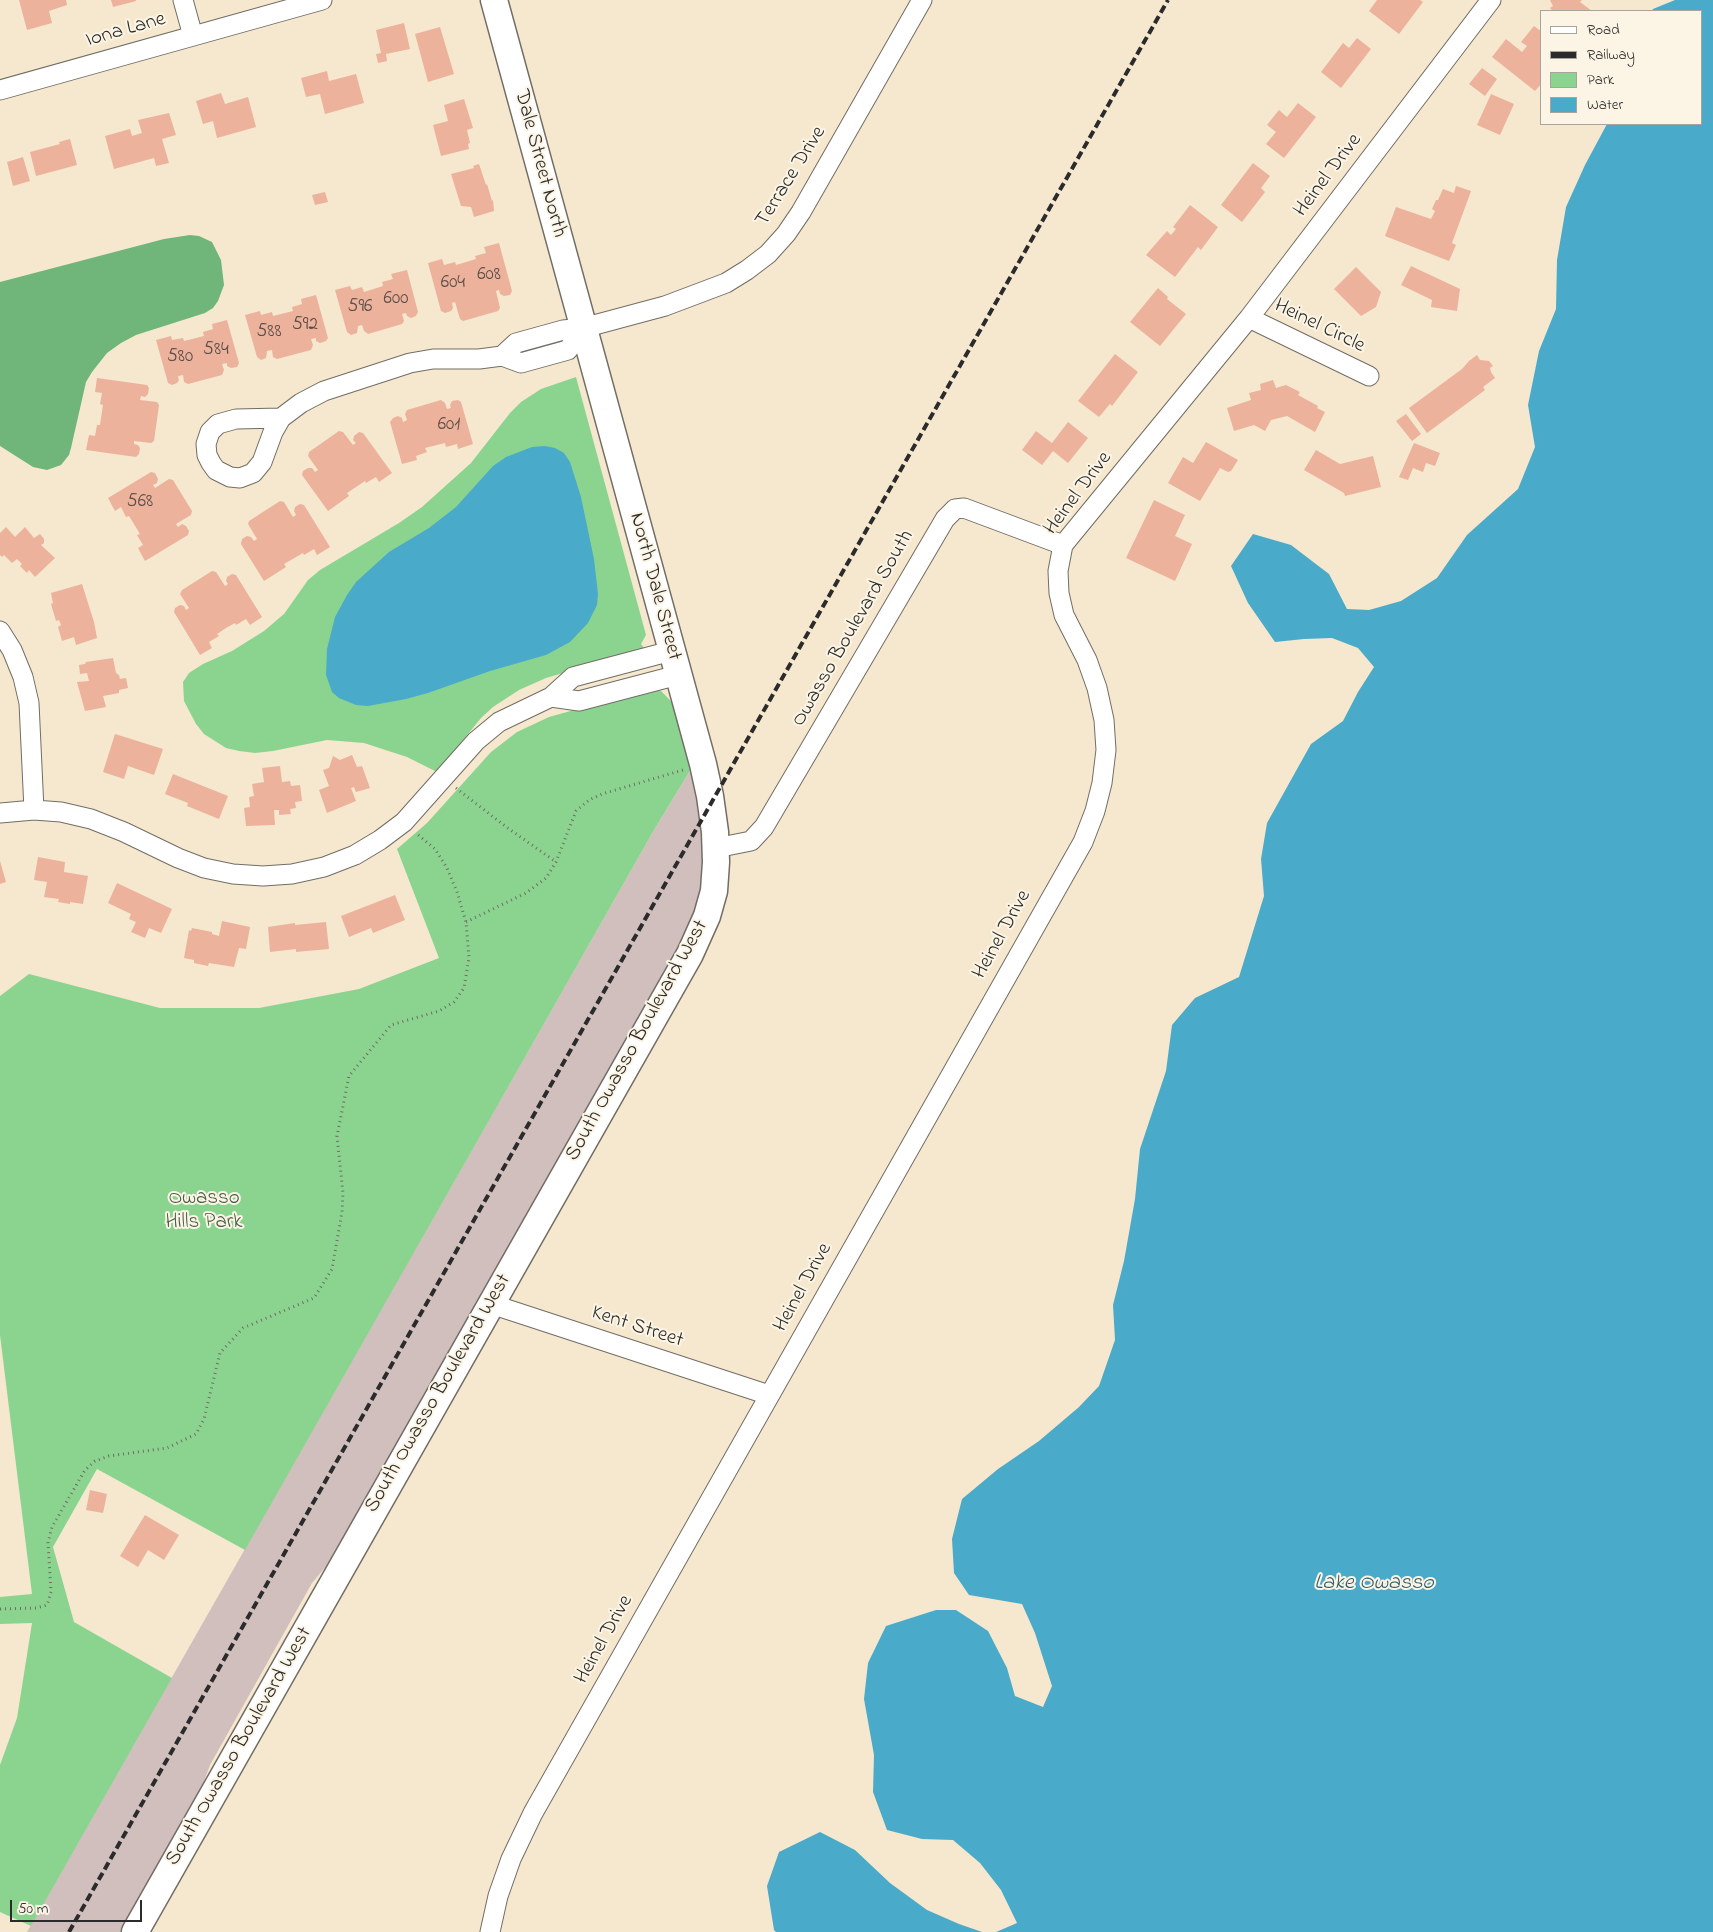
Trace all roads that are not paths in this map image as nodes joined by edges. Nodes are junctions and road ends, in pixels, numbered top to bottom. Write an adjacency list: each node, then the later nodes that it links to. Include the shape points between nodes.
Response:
1 (183, 0): 6 (street)
2 (322, 0): 6 (street, Iona Lane)
3 (494, 0): 9 (street, Dale Street North)
4 (922, 0): 9 (street, Terrace Drive, via 801,212 768,254 726,283 664,306)
5 (1491, 0): 8 (street, Heinel Drive)
6 (193, 36): 7 (street, Iona Lane)
7 (0, 90)
8 (1249, 318): 10 (street, Heinel Circle); 12 (street, Heinel Drive)
9 (583, 328): 11 (street, via 568,350 521,362 502,356 425,360 403,365 316,394); 14 (street, North Dale Street)
10 (1369, 376)
11 (281, 418)
12 (1063, 545): 17 (street, Owasso Boulevard South, via 964,508 955,509 945,519 764,827 750,840); 19 (street, Heinel Drive, via 1058,571 1064,615 1087,660 1104,720 1105,758 1095,811 1082,842)
13 (0, 631): 15 (street, via 23,677 29,703)
14 (675, 663): 15 (street, via 573,677 551,697 499,722 476,742 404,822 355,855 324,867 292,874 233,874 178,858 91,819); 17 (street, North Dale Street, via 713,810)
15 (34, 810): 16 (street)
16 (0, 813)
17 (716, 848): 18 (street, South Owasso Boulevard West, via 713,896 698,940)
18 (491, 1304): 19 (street, Kent Street); 20 (street, South Owasso Boulevard West)
19 (770, 1395): 21 (street, Heinel Drive, via 533,1813 511,1859)
20 (135, 1932)
21 (490, 1932)

